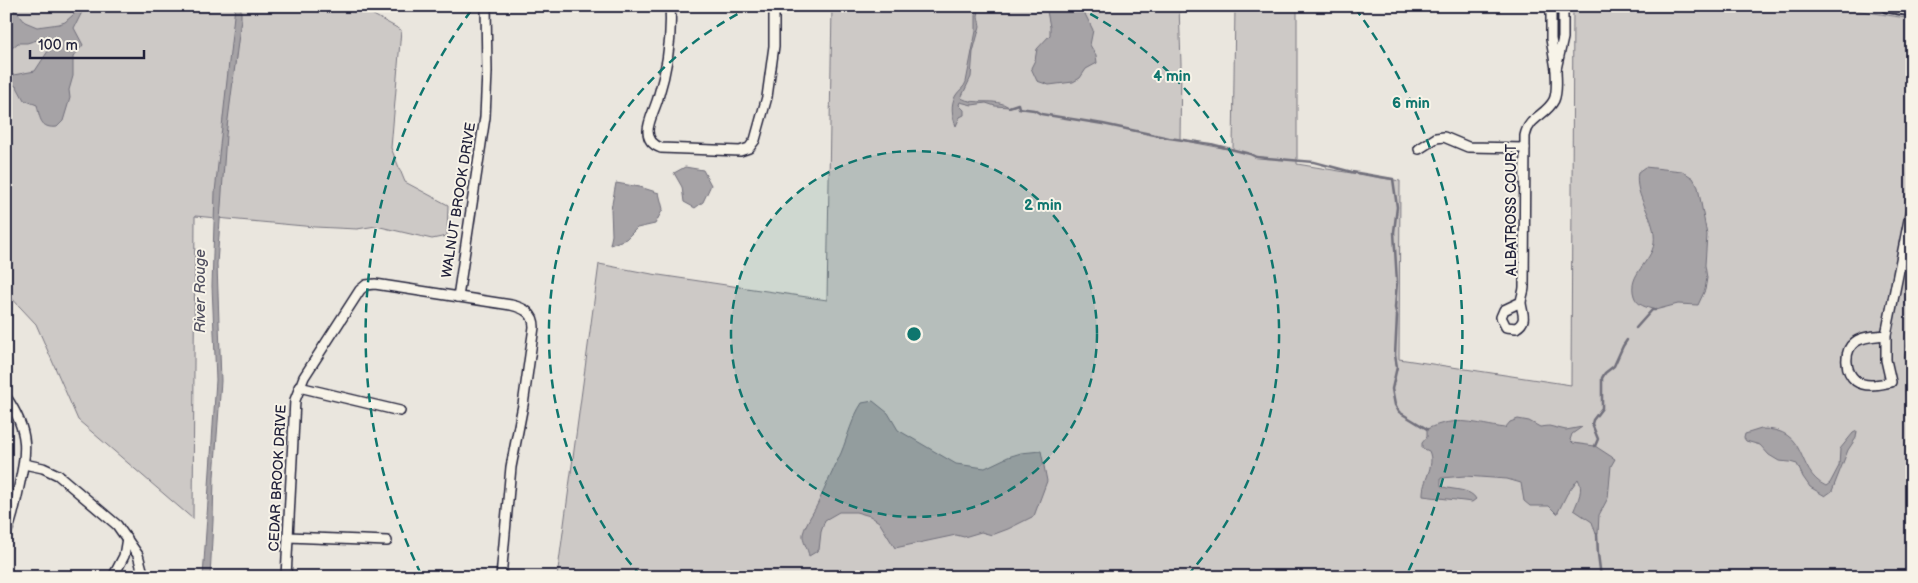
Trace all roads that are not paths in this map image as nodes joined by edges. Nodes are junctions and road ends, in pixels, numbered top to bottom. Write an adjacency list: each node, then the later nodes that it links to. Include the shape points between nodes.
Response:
1 (486, 6): 12 (street, WALNUT BROOK DRIVE, via 485,117)
2 (670, 6): 3 (street, via 670,38 658,100 648,130 650,140 661,148 733,151 752,145 763,114 774,46)
3 (774, 6)
4 (1551, 6): 8 (street, ALBATROSS COURT, via 1551,39)
5 (1563, 6): 8 (street, ALBATROSS COURT, via 1563,38)
6 (1887, 6): 7 (main road)
7 (1912, 10)
8 (1556, 69): 9 (street, ALBATROSS COURT, via 1555,97 1551,105 1529,124)
9 (1525, 148): 10 (street, via 1474,148 1444,137 1436,138); 13 (street, ALBATROSS COURT, via 1524,287)
10 (1419, 149)
11 (1912, 205): 14 (street)
12 (458, 297): 15 (street, CEDAR BROOK DRIVE, via 366,285 354,298); 26 (street, WALNUT BROOK DRIVE, via 518,307 528,312 534,322 511,467)
13 (1521, 302)
14 (1886, 335): 14 (street, via 1854,342 1846,361 1848,371 1856,381 1870,385 1890,382)
15 (299, 387): 17 (street); 20 (street, CEDAR BROOK DRIVE, via 294,400)
16 (6, 397): 18 (street, via 23,429)
17 (400, 411)
18 (24, 464): 19 (street); 21 (street, via 58,475)
19 (6, 533)
20 (288, 537): 22 (street); 25 (street, CEDAR BROOK DRIVE)
21 (127, 538): 23 (street, via 124,556); 24 (street, via 138,555)
22 (387, 541)
23 (113, 577)
24 (144, 577)
25 (286, 577)
26 (501, 577)

